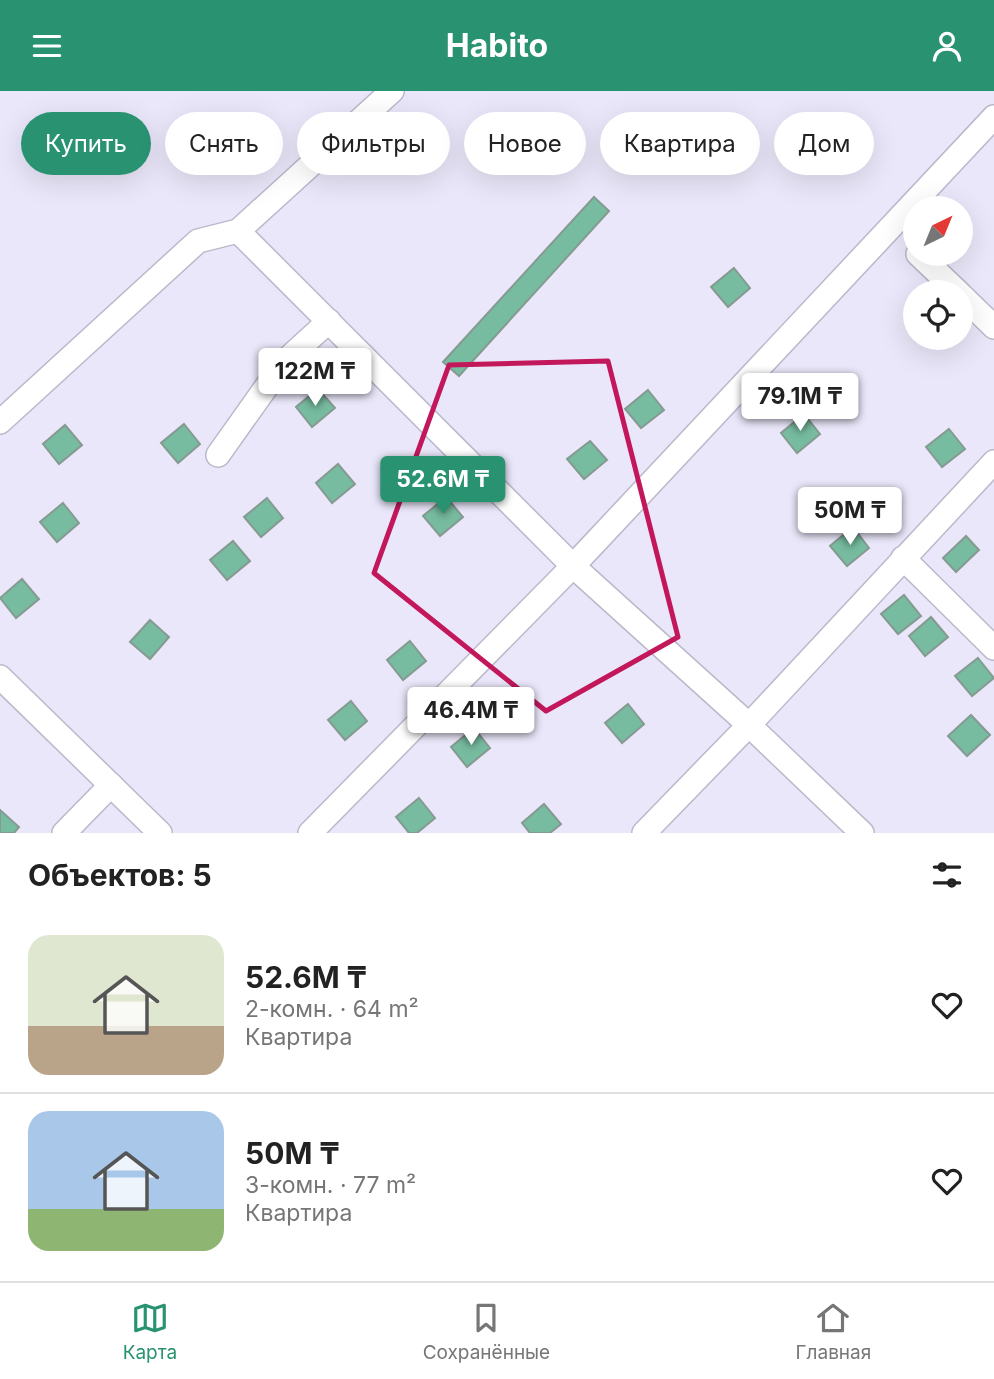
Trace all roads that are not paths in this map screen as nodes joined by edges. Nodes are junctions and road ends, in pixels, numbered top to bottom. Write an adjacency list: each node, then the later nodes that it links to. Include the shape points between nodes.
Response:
1 (392, 91): 4 (lane)
2 (994, 117): 3 (lane)
3 (889, 226): 5 (lane); 15 (lane)
4 (238, 231): 9 (lane); 11 (lane, via 198,241)
5 (903, 240)
6 (930, 266): 7 (lane)
7 (944, 280)
8 (973, 307): 10 (lane)
9 (329, 321): 12 (lane, via 284,362); 15 (lane)
10 (994, 327)
11 (0, 422)
12 (218, 455)
13 (994, 462): 14 (lane)
14 (903, 558): 16 (lane); 18 (lane)
15 (573, 566): 18 (lane); 22 (lane)
16 (994, 648)
17 (0, 677): 19 (lane)
18 (750, 725): 23 (lane); 24 (lane)
19 (111, 785): 20 (lane); 21 (lane)
20 (64, 833)
21 (160, 833)
22 (310, 833)
23 (644, 833)
24 (862, 833)

